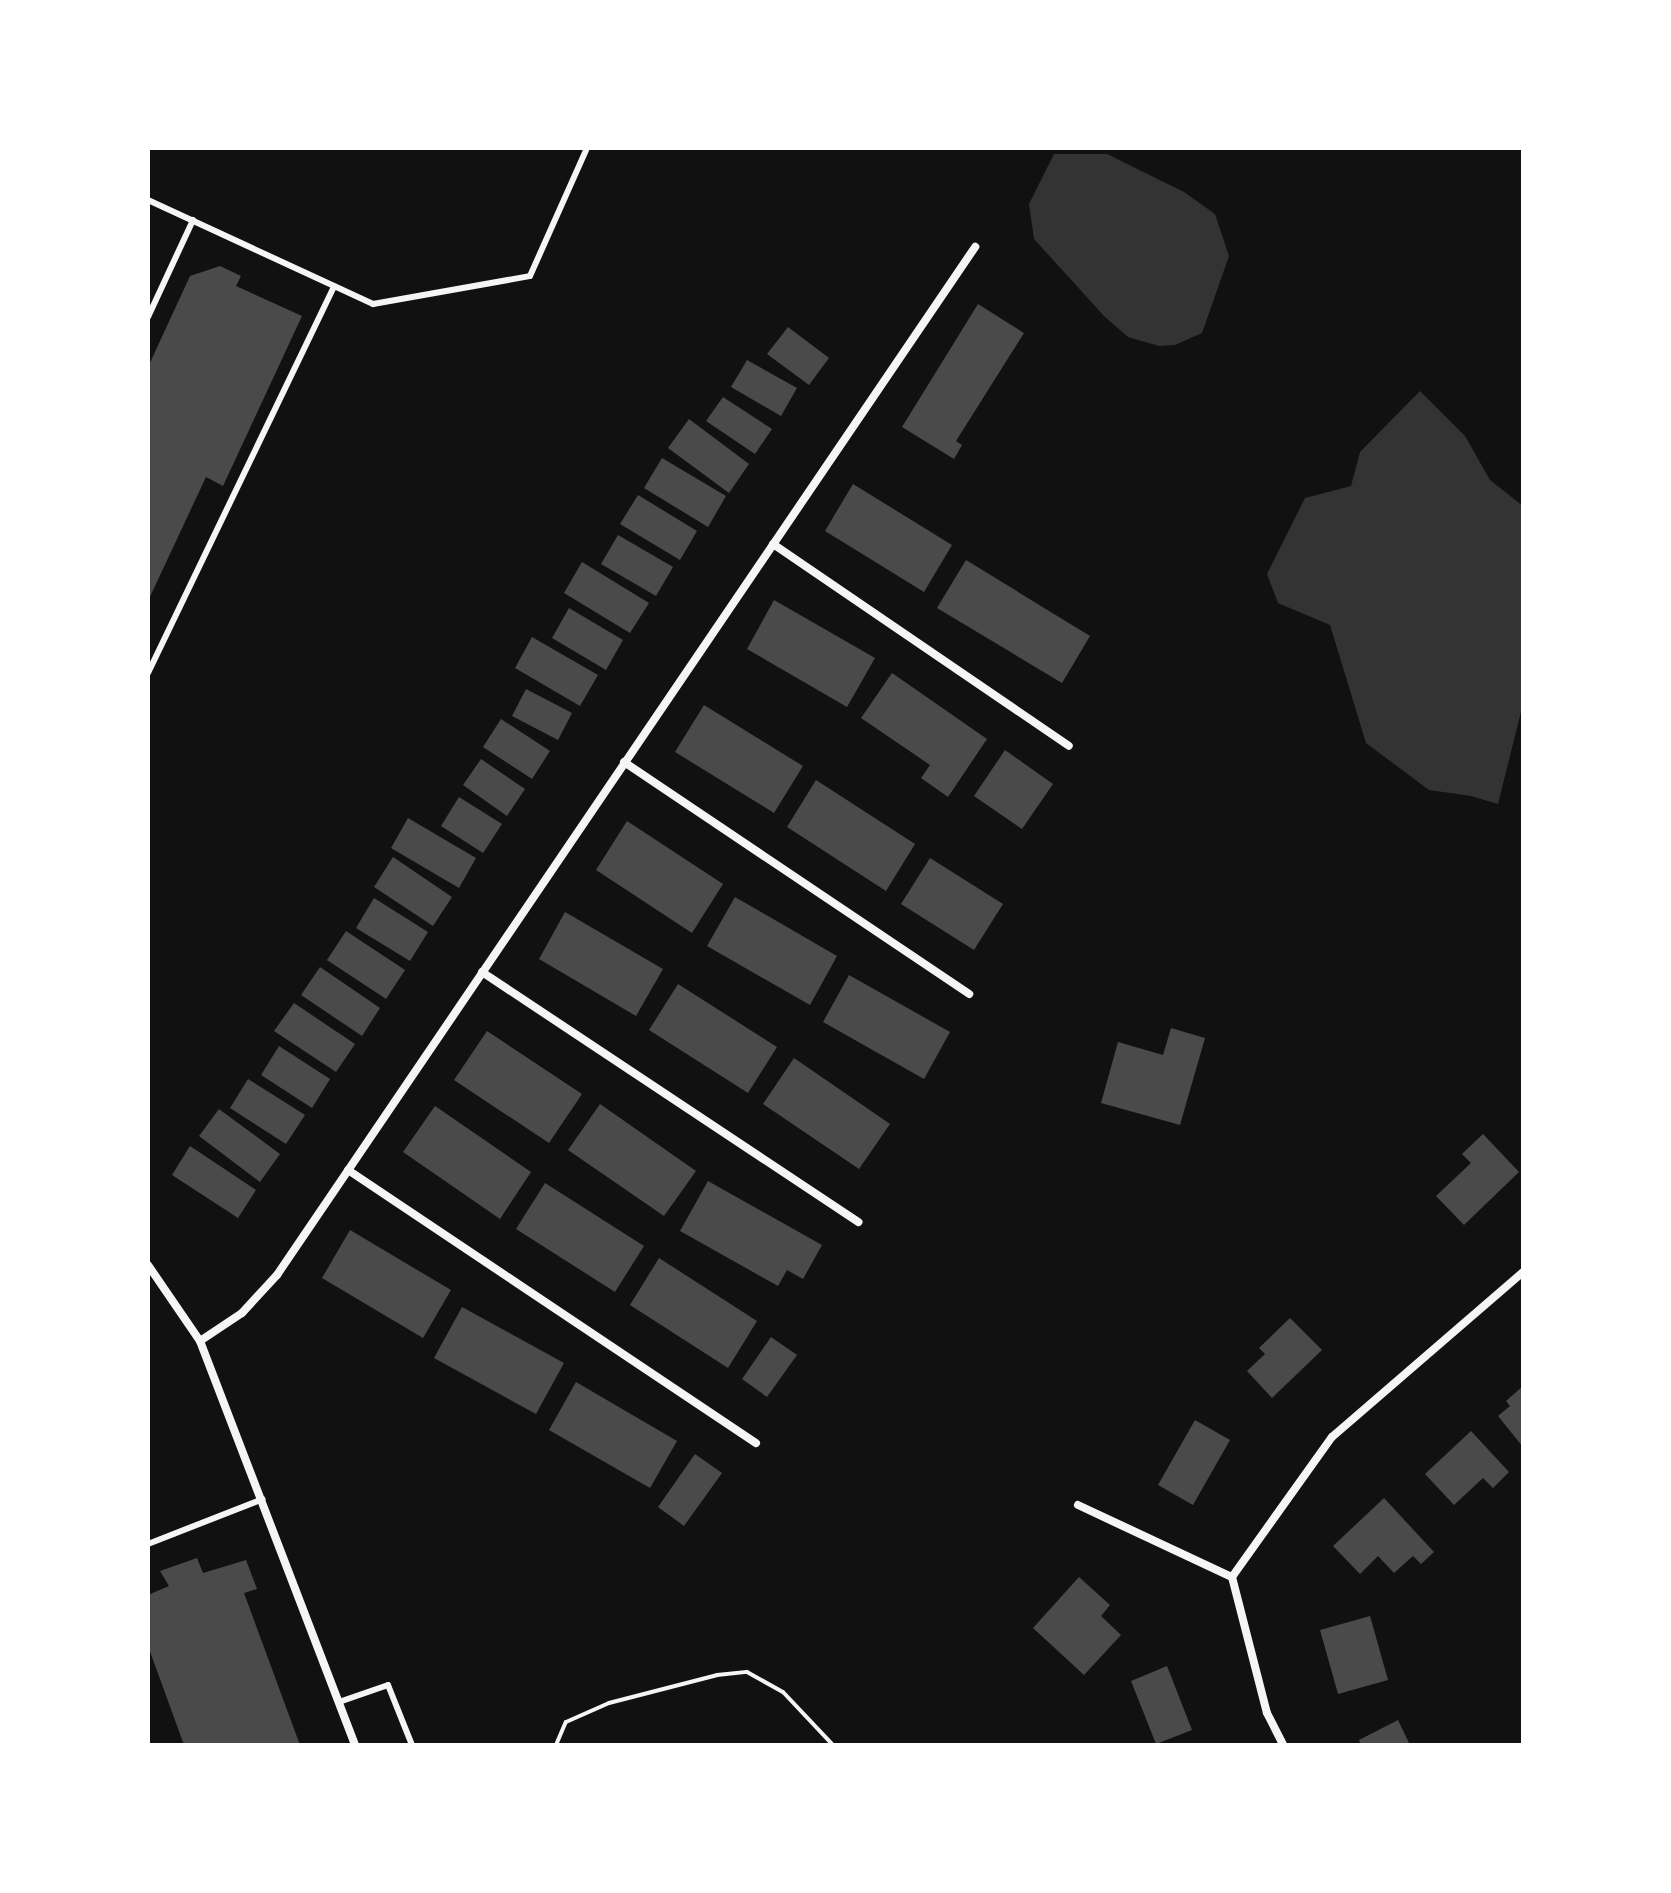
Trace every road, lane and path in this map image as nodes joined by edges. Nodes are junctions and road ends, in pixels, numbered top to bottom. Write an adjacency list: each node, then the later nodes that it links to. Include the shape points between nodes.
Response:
1 (587, 148): 5 (lane, via 530,276 373,304)
2 (148, 200): 3 (lane)
3 (193, 220): 5 (lane); 6 (lane)
4 (975, 247): 7 (street)
5 (334, 286): 8 (lane)
6 (148, 317)
7 (773, 544): 9 (street); 10 (street)
8 (148, 673)
9 (1069, 746)
10 (624, 762): 11 (street); 12 (street)
11 (482, 972): 13 (street); 14 (street)
12 (969, 994)
13 (348, 1170): 17 (street, via 256,1300); 18 (street)
14 (858, 1222)
15 (148, 1265): 17 (street)
16 (1523, 1272): 22 (street, via 1332,1437)
17 (200, 1341): 19 (street)
18 (756, 1443)
19 (263, 1499): 21 (lane); 23 (street)
20 (1078, 1505): 22 (street)
21 (148, 1544)
22 (1232, 1577): 28 (street, via 1267,1713)
23 (339, 1702): 24 (street); 25 (lane, via 388,1685)
24 (355, 1745)
25 (412, 1745)
26 (556, 1745): 27 (path, via 566,1722 595,1709 717,1675 747,1672 783,1692)
27 (833, 1745)
28 (1283, 1745)

